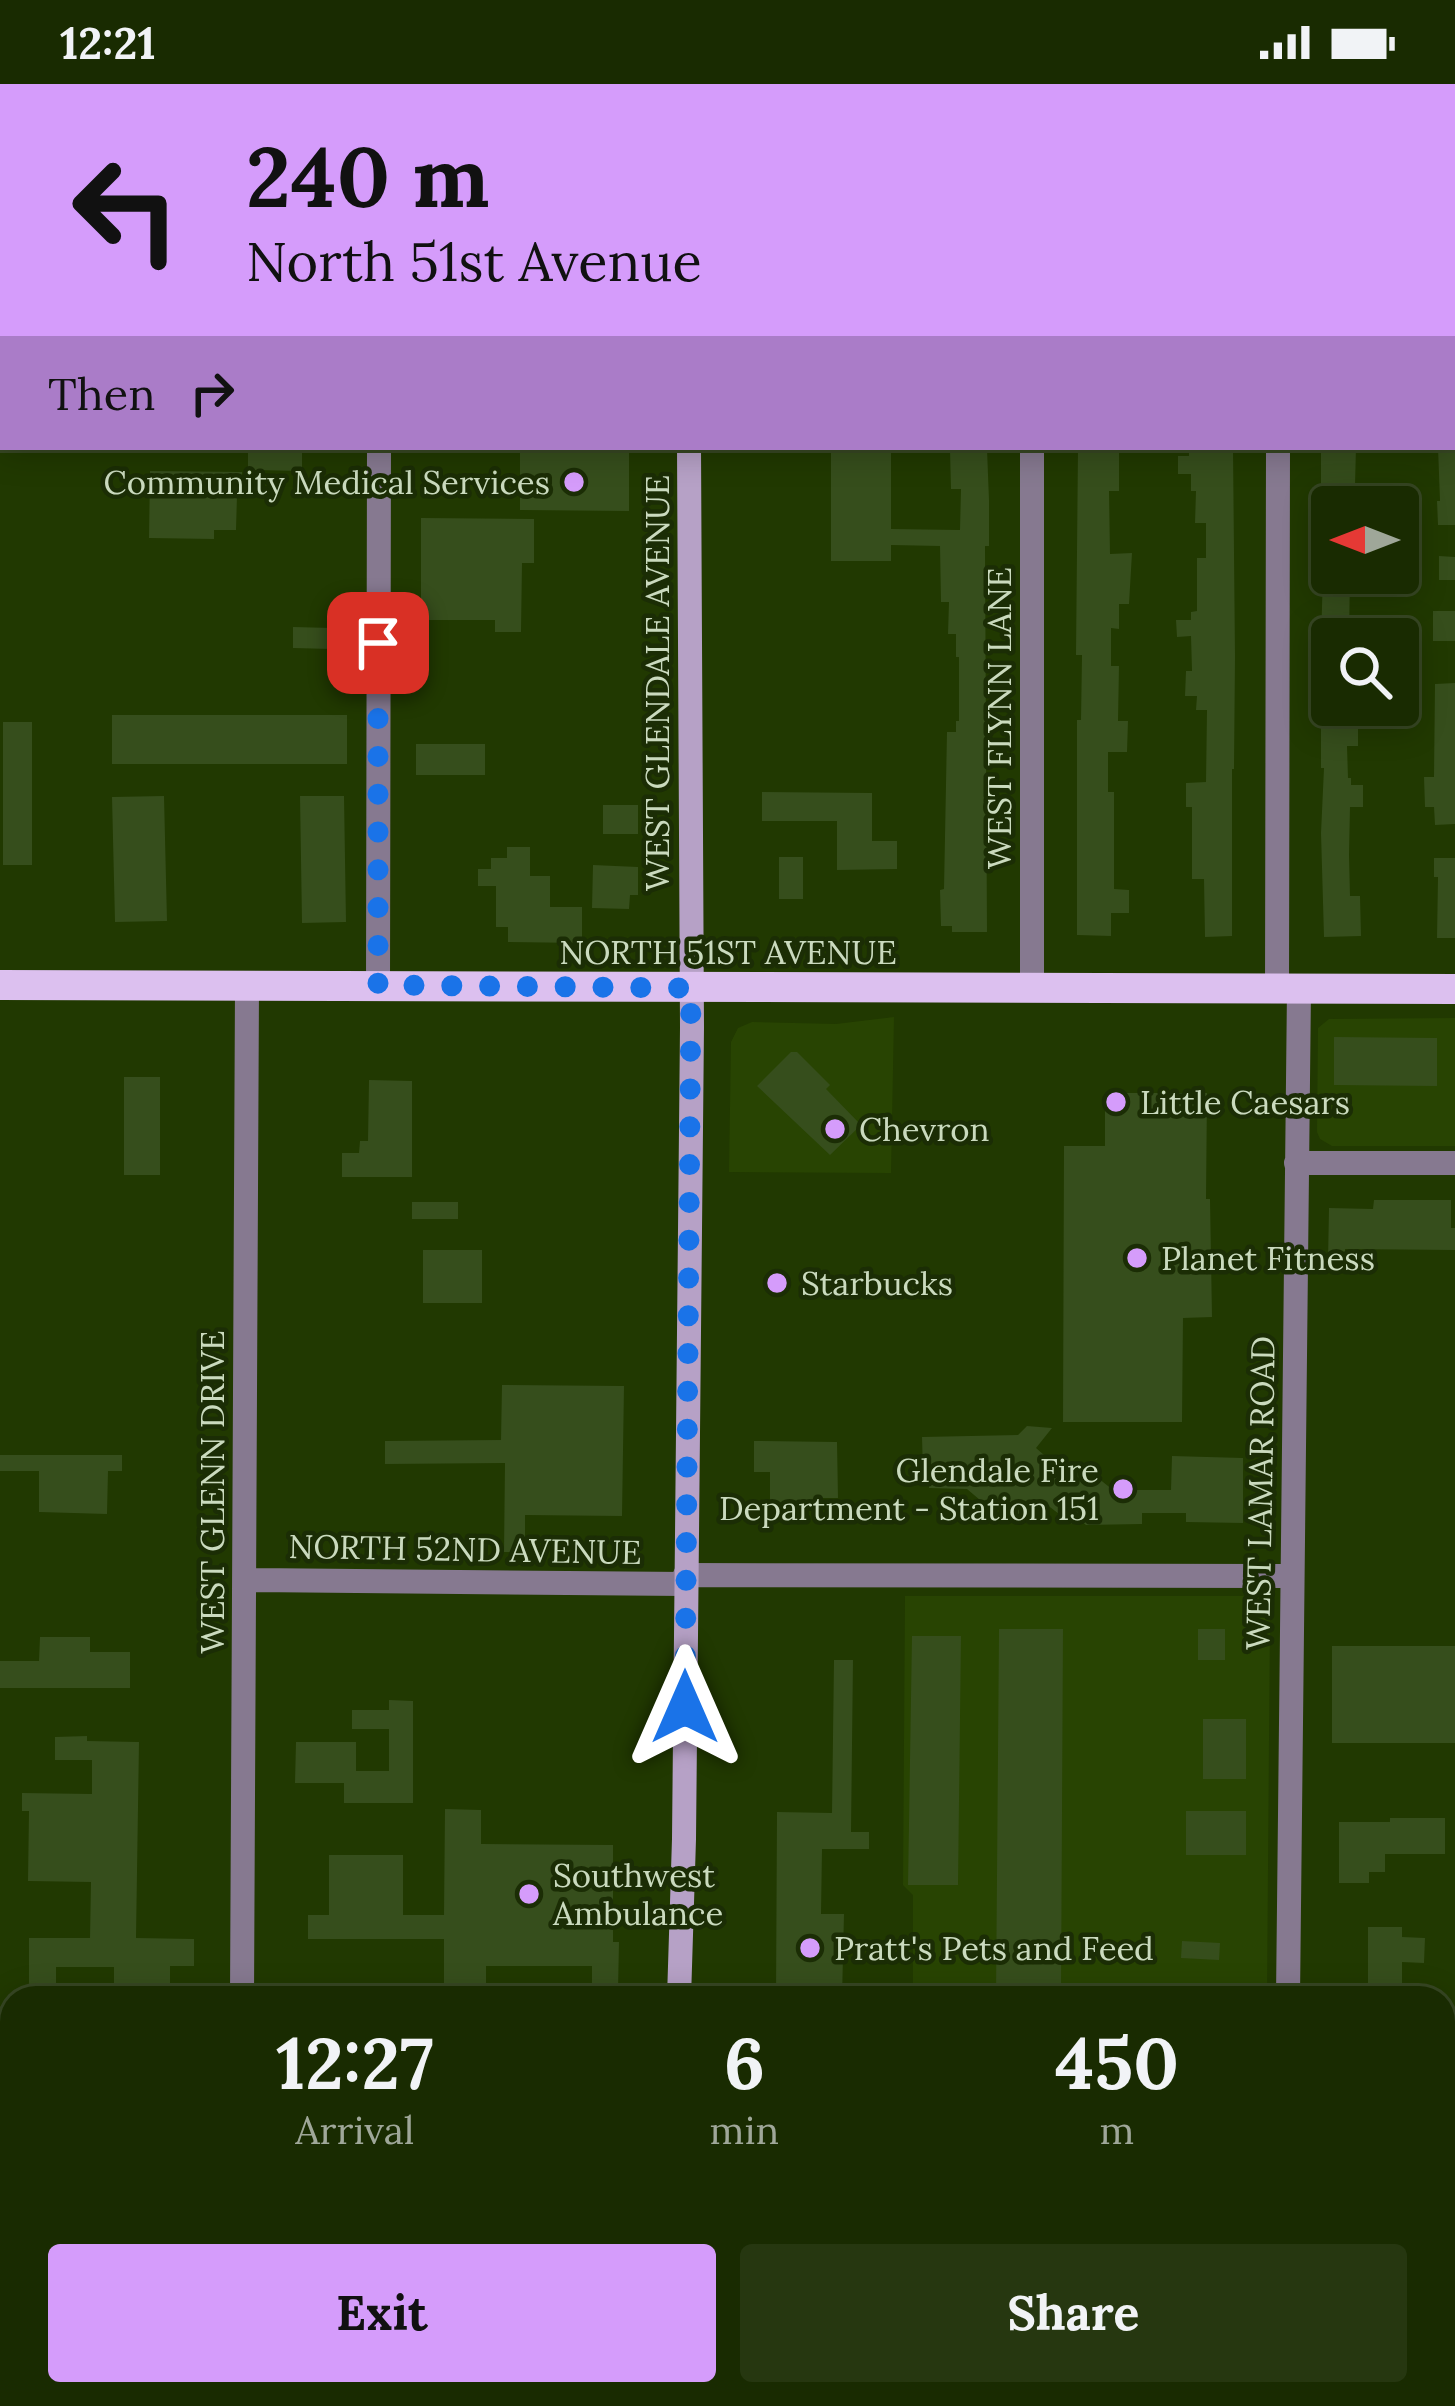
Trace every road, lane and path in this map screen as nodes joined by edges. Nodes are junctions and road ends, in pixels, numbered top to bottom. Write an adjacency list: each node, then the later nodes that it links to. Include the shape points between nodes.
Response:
1 (379, 450): 6 (street)
2 (689, 450): 8 (main road, WEST GLENDALE AVENUE)
3 (1032, 450): 9 (street, WEST FLYNN LANE)
4 (1278, 450): 10 (street, WEST LAMAR ROAD)
5 (0, 985): 7 (main road, NORTH 51ST AVENUE)
6 (378, 985): 7 (main road, NORTH 51ST AVENUE); 8 (main road, NORTH 51ST AVENUE)
7 (247, 987): 15 (street, WEST GLENN DRIVE)
8 (691, 988): 9 (main road, NORTH 51ST AVENUE); 16 (main road, WEST GLENDALE AVENUE)
9 (1032, 988): 10 (main road, NORTH 51ST AVENUE)
10 (1288, 989): 11 (main road, NORTH 51ST AVENUE); 12 (street, WEST LAMAR ROAD)
11 (1455, 989)
12 (1296, 1162): 13 (street); 14 (street, WEST LAMAR ROAD)
13 (1455, 1163)
14 (1292, 1576): 16 (street, NORTH 52ND AVENUE); 19 (street, WEST LAMAR ROAD)
15 (245, 1580): 16 (street, NORTH 52ND AVENUE); 17 (street, WEST GLENN DRIVE)
16 (685, 1580): 18 (main road, WEST GLENDALE AVENUE)
17 (242, 1986)
18 (679, 1986)
19 (1288, 1986)

